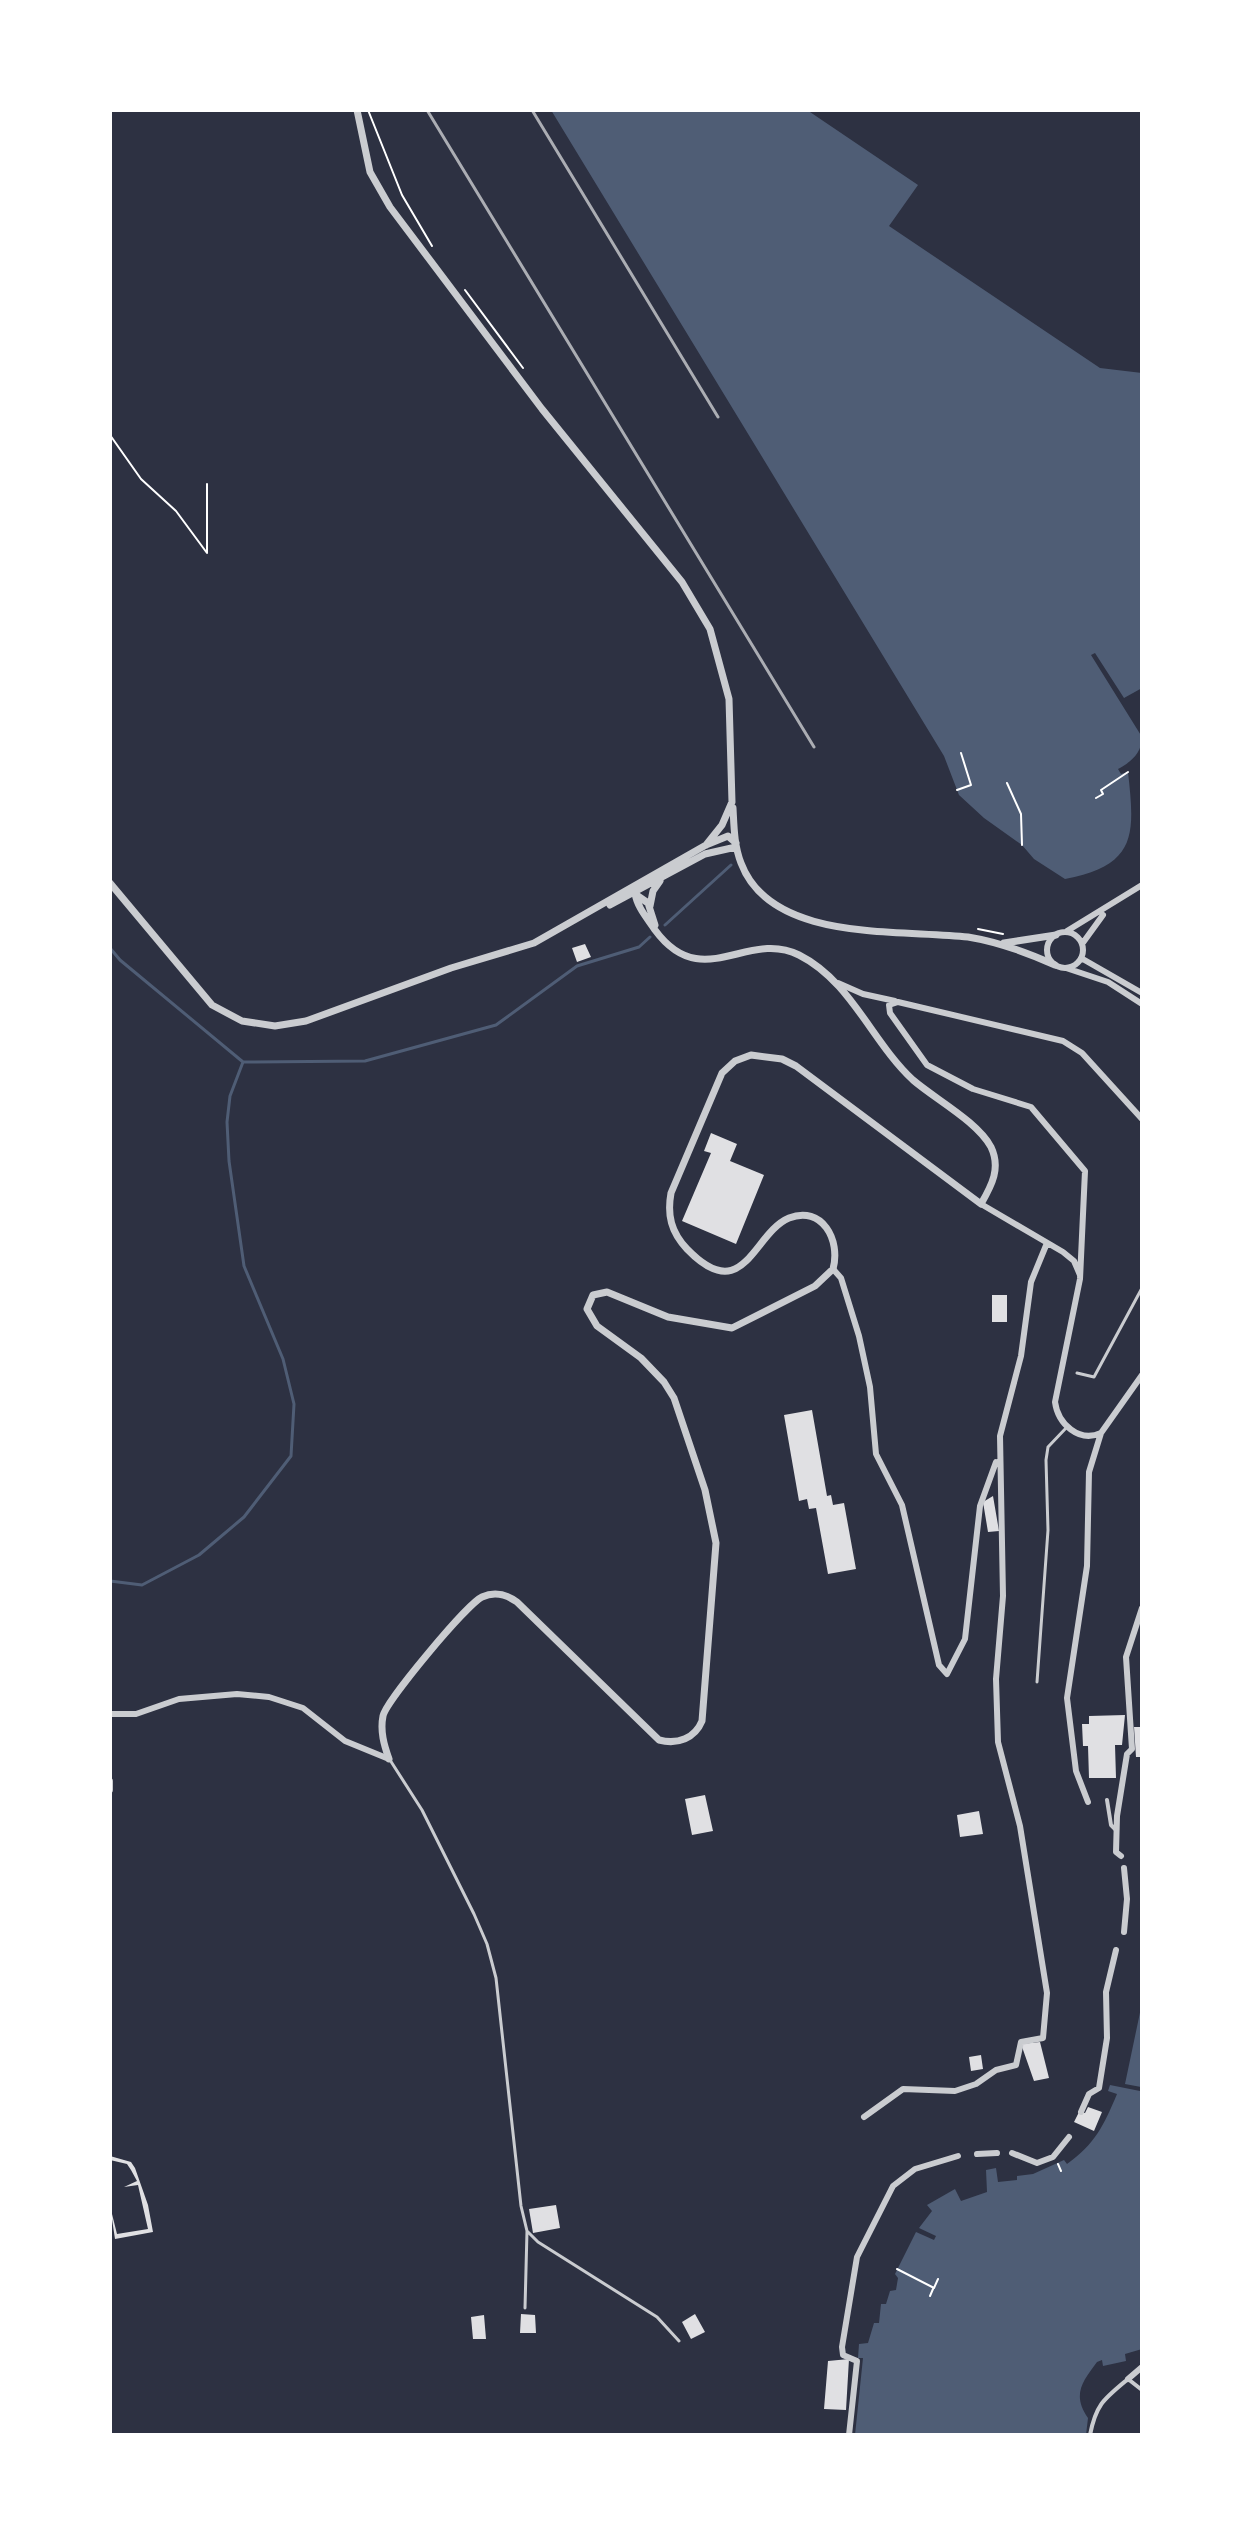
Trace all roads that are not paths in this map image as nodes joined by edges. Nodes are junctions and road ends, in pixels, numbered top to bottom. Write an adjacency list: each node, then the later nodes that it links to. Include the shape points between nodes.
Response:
1 (357, 110): 2 (street, via 367,163 390,207 703,615 716,643 729,699)
2 (732, 802): 3 (street); 4 (street)
3 (706, 845): 4 (street, via 728,836); 5 (street)
4 (736, 845): 5 (street); 15 (street, via 756,889 798,915 879,933)
5 (663, 874): 8 (street); 9 (street); 12 (street)
6 (110, 883): 13 (street, via 203,998 231,1017 264,1026 306,1021 534,943)
7 (1142, 885): 11 (street)
8 (625, 892): 9 (street); 13 (street)
9 (635, 893): 10 (street); 12 (street, via 645,899)
10 (619, 902): 12 (street); 13 (street)
11 (1108, 908): 14 (street); 16 (street)
12 (647, 912): 20 (street, via 656,931 677,952 704,960 763,948 791,951)
13 (586, 916)
14 (1060, 934): 15 (street); 16 (street, via 1075,935); 18 (street, via 1048,949)
15 (1002, 943): 18 (street)
16 (1082, 944): 17 (street)
17 (1081, 958): 19 (street); 21 (street)
18 (1055, 965): 19 (street)
19 (1066, 968): 23 (street, via 1108,982)
20 (834, 980): 22 (street); 25 (street, via 910,1076 984,1137 994,1157 995,1177)
21 (1142, 993)
22 (892, 1003): 24 (street, via 1063,1041 1082,1053); 28 (street, via 890,1013 927,1065 973,1089 1031,1107 1080,1161 1087,1182)
23 (1142, 1004)
24 (1142, 1119)
25 (981, 1204): 26 (street); 27 (street, via 796,1066 769,1056 741,1057 717,1083 671,1193 668,1210 674,1233 699,1260 729,1269 754,1255 786,1219 806,1216 821,1221 832,1236)
26 (1047, 1243): 28 (street, via 1074,1261); 34 (street, via 1031,1282)
27 (833, 1269): 34 (street, via 841,1278 859,1336 879,1466 902,1505 939,1665 947,1674 965,1639 980,1506); 38 (street, via 815,1286 732,1328 668,1317 607,1292 593,1295 587,1309 597,1326 654,1370 674,1398 711,1512 716,1559 698,1731 680,1741 659,1740 517,1602 490,1594 464,1610 387,1706 382,1739)
28 (1080, 1279): 32 (street, via 1055,1397 1057,1413)
29 (1142, 1288): 30 (lane, via 1094,1377)
30 (1077, 1373)
31 (1142, 1375): 33 (street)
32 (1067, 1427): 33 (street, via 1092,1436); 36 (lane, via 1048,1447 1046,1460 1048,1530)
33 (1101, 1433): 42 (street, via 1089,1472 1087,1566 1067,1698 1076,1771)
34 (998, 1456): 49 (street, via 1003,1596 996,1679 998,1742 1020,1826 1046,1986 1043,2038 1021,2042 1016,2065 996,2070 973,2086 955,2091 903,2089)
35 (1142, 1608): 43 (street, via 1126,1657 1132,1749)
36 (1037, 1682)
37 (110, 1714): 38 (street, via 136,1714 179,1699 269,1697 303,1708 345,1741)
38 (389, 1759): 55 (lane, via 422,1810 487,1944 496,1978)
39 (110, 1781): 40 (street)
40 (110, 1790)
41 (1107, 1800): 43 (street)
42 (1088, 1802)
43 (1116, 1830): 44 (street, via 1116,1852)
44 (1121, 1856)
45 (1124, 1868): 46 (street)
46 (1124, 1932)
47 (1116, 1950): 48 (street, via 1106,1992 1106,2057 1099,2088 1089,2094)
48 (1081, 2112)
49 (864, 2117)
50 (1069, 2137): 52 (street, via 1053,2157 1037,2163)
51 (997, 2153): 53 (street)
52 (1012, 2153)
53 (977, 2154)
54 (958, 2156): 61 (street, via 915,2169 893,2186 857,2257 842,2347 843,2355 857,2361)
55 (527, 2231): 56 (lane); 57 (lane, via 657,2317)
56 (525, 2308)
57 (679, 2341)
58 (1142, 2367): 59 (street)
59 (1128, 2379): 60 (street); 62 (street, via 1101,2402)
60 (1142, 2390)
61 (849, 2435)
62 (1090, 2435)

